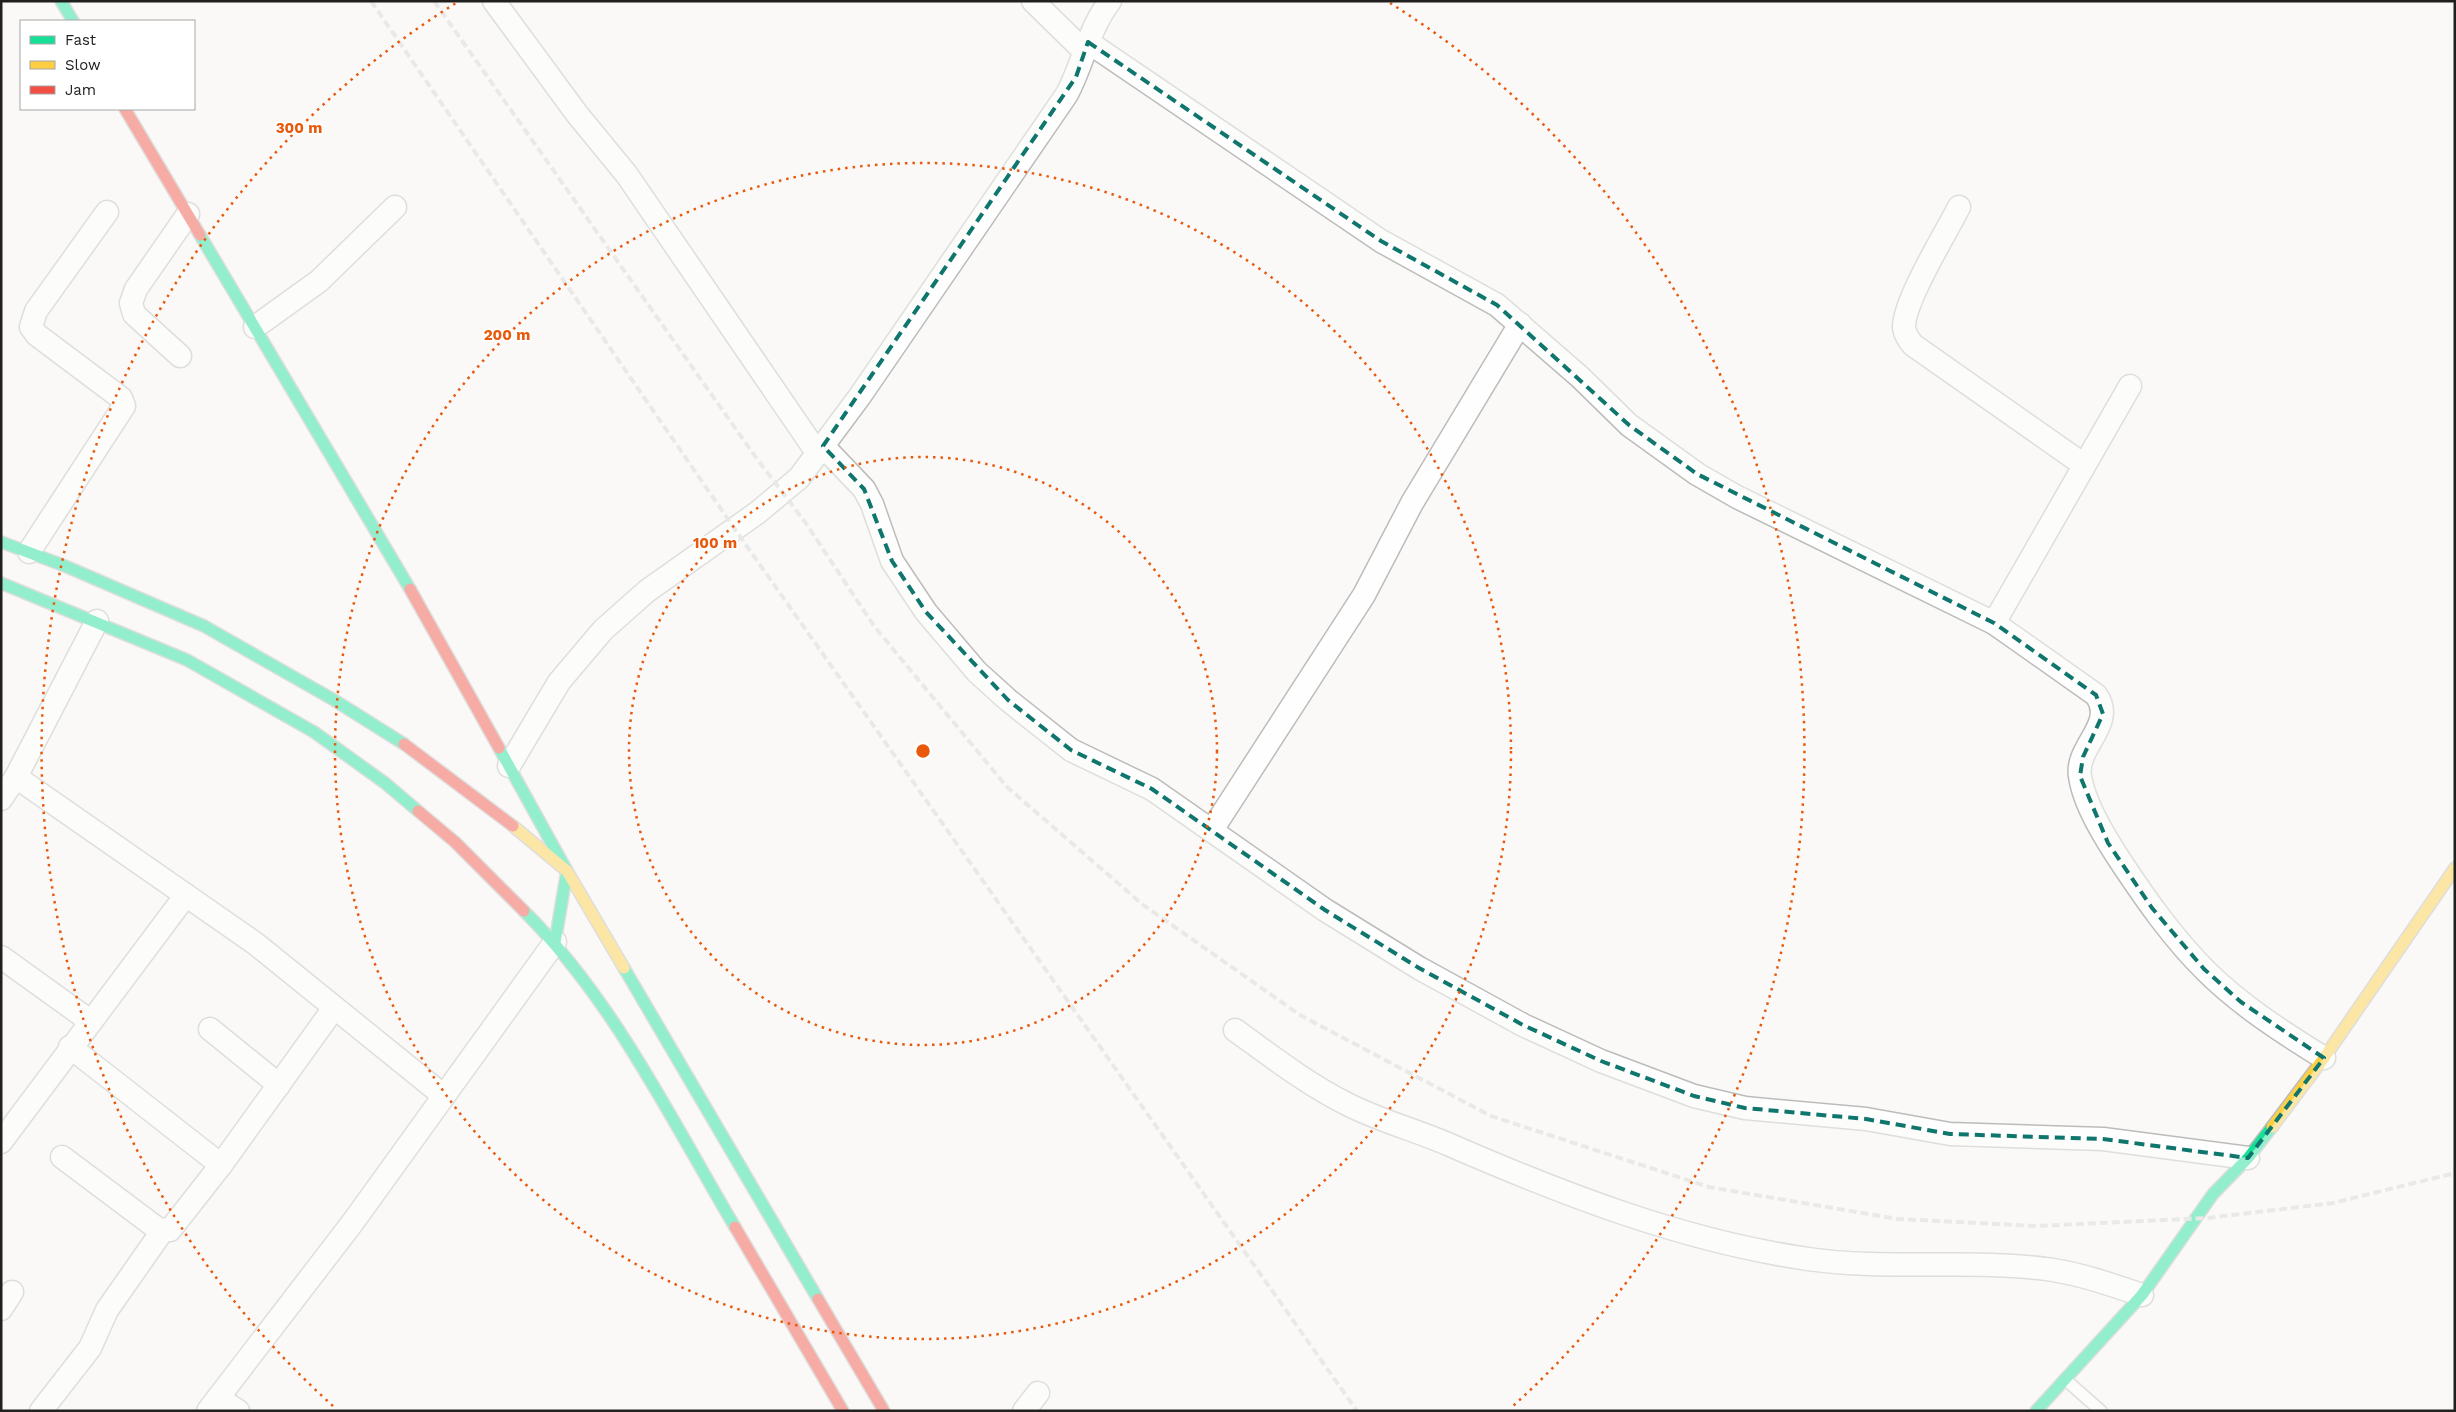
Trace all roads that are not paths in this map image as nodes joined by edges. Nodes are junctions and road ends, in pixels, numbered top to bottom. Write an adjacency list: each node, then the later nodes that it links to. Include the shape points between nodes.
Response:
1 (61, 1): 5 (main road)
2 (494, 1): 16 (street, via 577,114 627,175)
3 (1033, 1): 6 (street)
4 (1110, 1): 6 (street, via 1094,25)
5 (71, 20)
6 (1086, 47): 12 (street, via 1381,241 1476,293); 16 (street, via 1067,94)
7 (126, 110): 11 (main road)
8 (395, 207): 13 (street, via 324,276)
9 (1959, 207): 17 (street, via 1910,306 1904,329 1907,338)
10 (107, 212): 19 (street, via 36,311 31,327 37,335 121,398 124,406)
11 (188, 214): 13 (main road); 14 (street, via 136,289 130,303 134,314)
12 (1520, 324): 22 (street, via 1629,425 1697,474 1737,497); 26 (street, via 1412,503 1364,595)
13 (255, 327): 23 (main road, via 426,615)
14 (180, 356)
15 (2130, 386): 17 (street)
16 (820, 450): 23 (street, via 799,478 757,513 647,590 603,630 559,682); 26 (street, via 864,489 892,561 938,626 977,672 1071,750 1152,789)
17 (2084, 465): 22 (street)
18 (1, 542): 19 (main road)
19 (28, 552): 28 (main road, via 204,626 334,700 411,748 492,808)
20 (1, 583): 21 (main road)
21 (97, 621): 24 (street); 30 (main road, via 187,660 314,732 385,783 455,842)
22 (1994, 623): 37 (street, via 2096,695 2101,702 2101,720 2083,757 2080,776 2108,843 2152,908 2204,969 2241,1002)
23 (509, 766): 28 (main road)
24 (16, 777): 25 (street); 29 (street)
25 (1, 799)
26 (1212, 830): 42 (street, via 1325,910 1419,968 1523,1025 1601,1061 1694,1096 1745,1108 1866,1119 1950,1134 2103,1139)
27 (2455, 868): 37 (main road)
28 (567, 871): 30 (main road); 52 (main road)
29 (186, 895): 32 (street, via 256,944); 33 (street)
30 (555, 942): 39 (street); 51 (main road, via 623,1037)
31 (1, 956): 33 (street)
32 (334, 1008): 38 (street); 39 (street)
33 (90, 1021): 36 (street)
34 (210, 1029): 38 (street)
35 (1235, 1030): 45 (street, via 1283,1066 1347,1104 1589,1202 1669,1228 1808,1259 1862,1264 2008,1266 2053,1270 2088,1277)
36 (70, 1048): 40 (street); 43 (street)
37 (2324, 1058): 42 (main road)
38 (279, 1084): 43 (street)
39 (444, 1096): 48 (street, via 353,1222)
40 (1, 1142)
41 (62, 1157): 44 (street)
42 (2248, 1158): 45 (main road, via 2213,1194)
43 (222, 1165): 44 (street, via 174,1228)
44 (163, 1230): 49 (street, via 107,1310 90,1348)
45 (2142, 1295): 46 (main road)
46 (2066, 1380): 54 (main road); 55 (lane)
47 (1038, 1393): 53 (street)
48 (213, 1404): 50 (street)
49 (41, 1411)
50 (238, 1411)
51 (843, 1411)
52 (884, 1411)
53 (1024, 1411)
54 (2036, 1411)
55 (2101, 1411)

